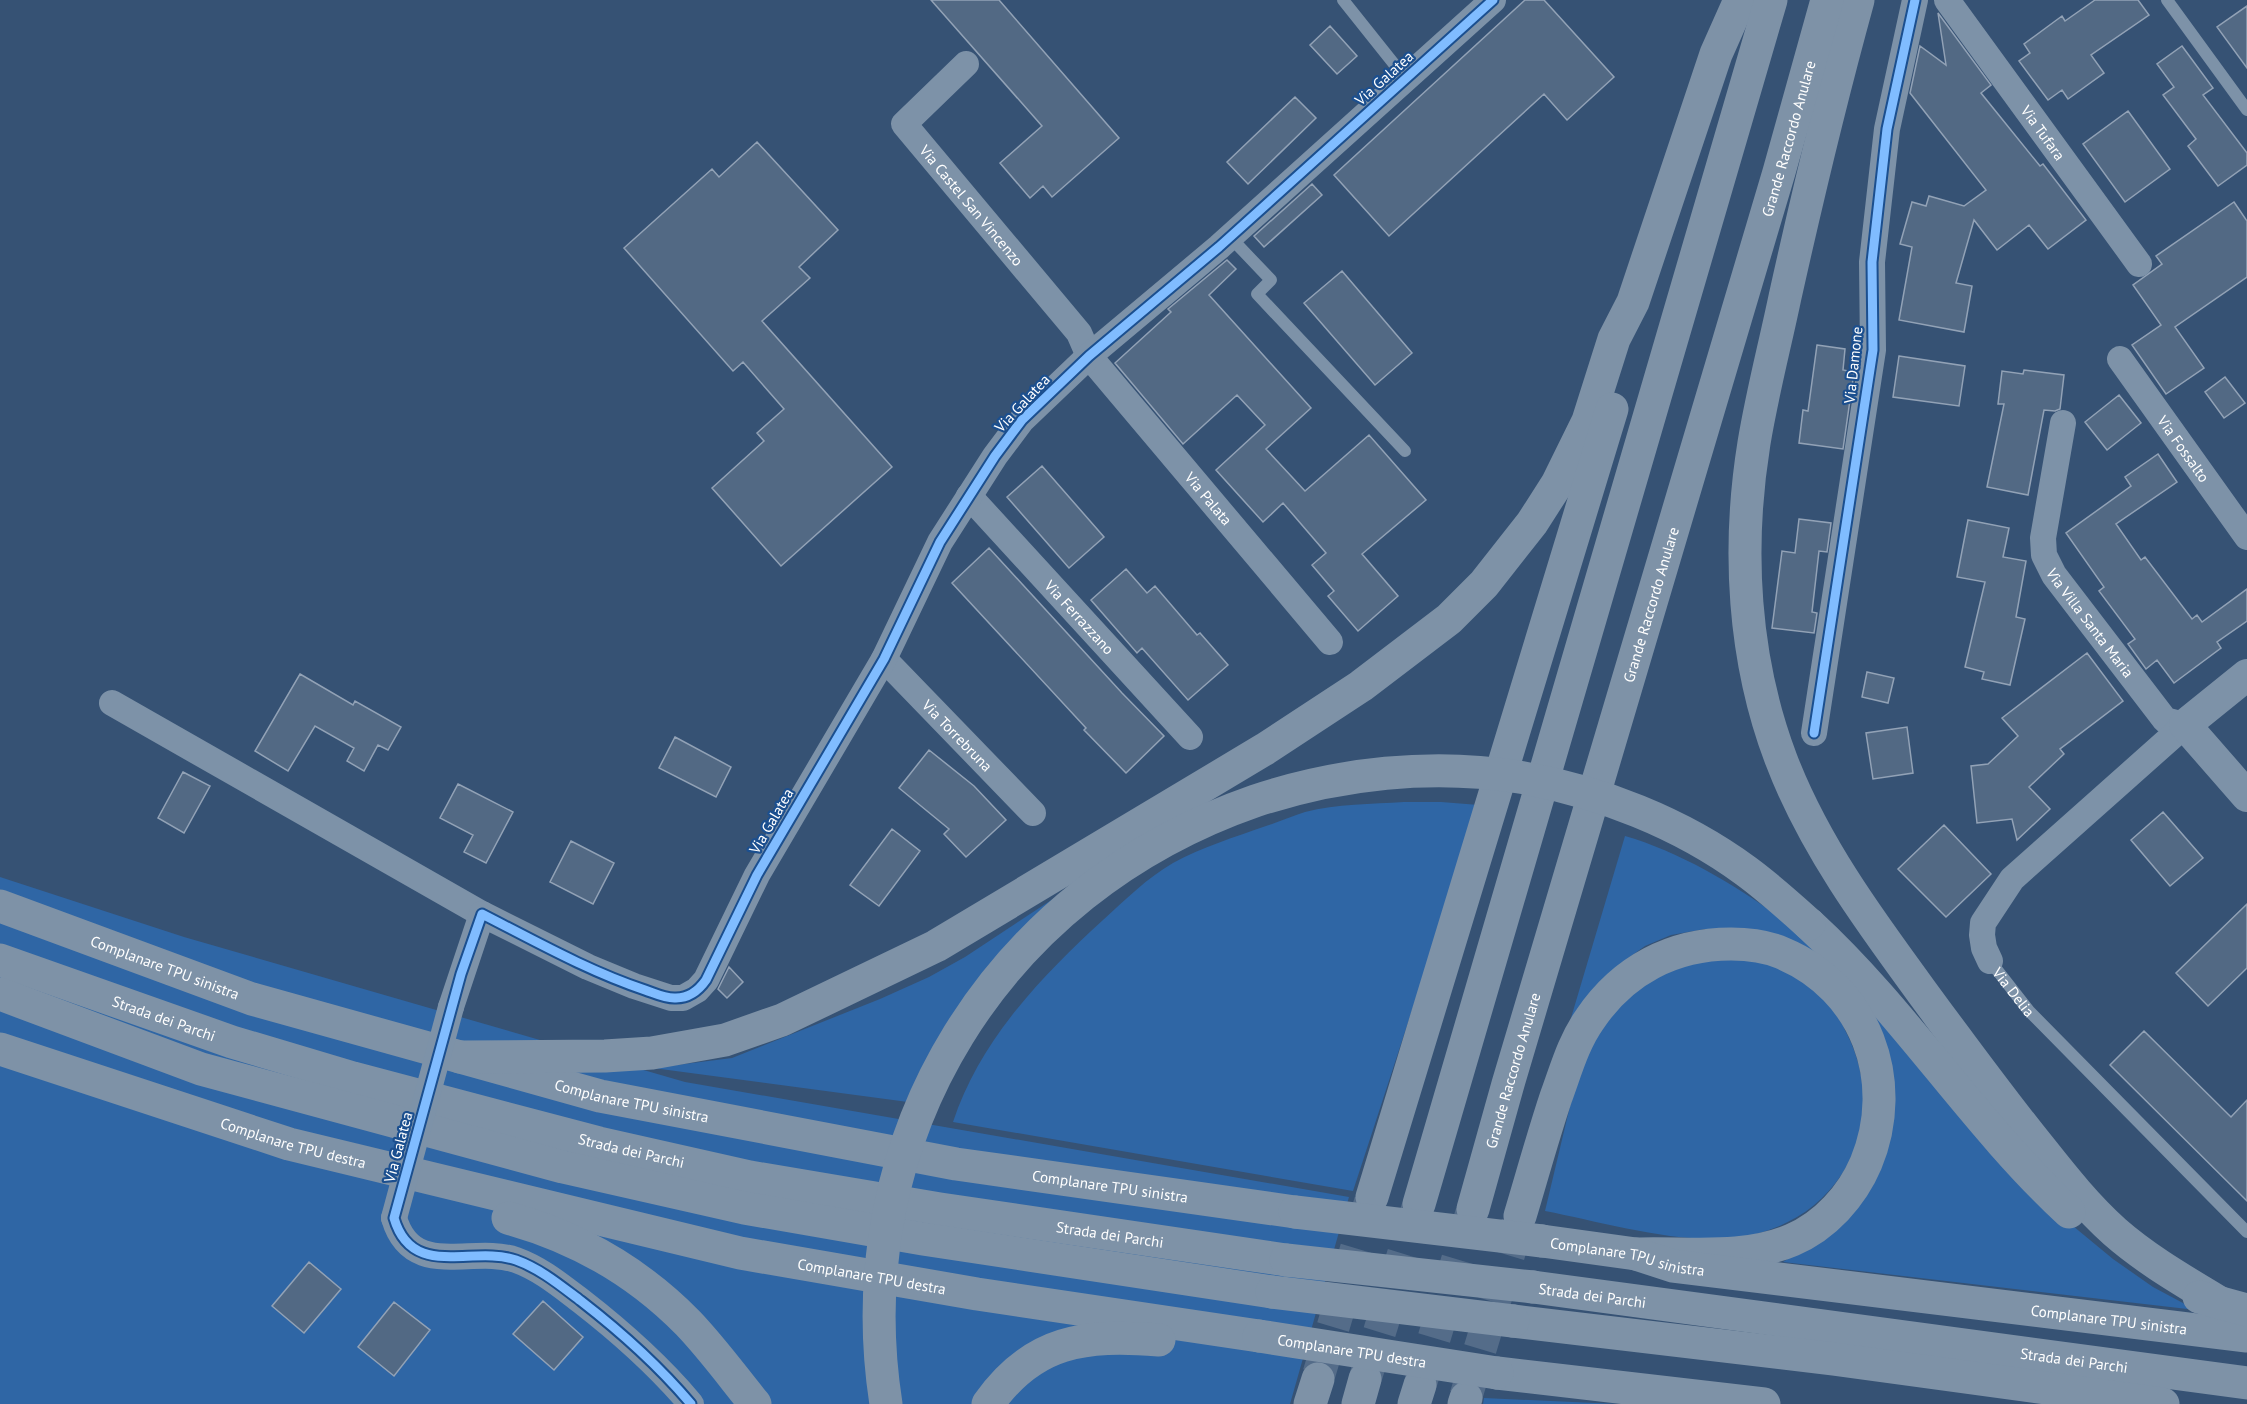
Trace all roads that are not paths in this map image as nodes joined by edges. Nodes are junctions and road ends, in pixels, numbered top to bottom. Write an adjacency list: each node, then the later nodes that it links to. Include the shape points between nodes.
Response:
1 (1343, 0): 11 (lane)
2 (1493, 0): 11 (street, Via Galatea)
3 (1740, 0): 15 (highway, via 1716,54)
4 (1771, 0): 40 (highway)
5 (1827, 0): 41 (highway, Grande Raccordo Anulare)
6 (1858, 0): 45 (highway, via 1798,237 1754,441 1746,558 1749,625 1768,719 1796,796 1838,868 1886,942 2006,1105 2112,1230 2141,1253)
7 (1915, 0): 27 (street, Via Damone, via 1887,129 1872,262 1873,350)
8 (1947, 0): 14 (street, Via Tufara)
9 (2167, 0): 12 (lane)
10 (966, 64): 16 (street, Via Castel San Vincenzo, via 904,124 1079,333)
11 (1406, 79): 13 (street, Via Galatea)
12 (2247, 110)
13 (1230, 237): 16 (street, Via Galatea); 19 (lane, via 1270,280 1257,294)
14 (2139, 264)
15 (1634, 303): 37 (highway, via 1614,339 1588,421 1557,484 1484,584 1449,619 1361,686 1265,749 936,946 782,1020 725,1041 652,1053); 39 (highway, via 1631,344)
16 (1089, 356): 20 (street, Via Galatea, via 1022,420); 22 (street, Via Palata)
17 (2120, 359): 21 (street, Via Fossalto)
18 (2063, 423): 26 (street, Via Villa Santa Maria, via 2043,538 2046,561 2166,720)
19 (1405, 451)
20 (969, 496): 23 (street, Via Galatea, via 940,542); 28 (street, Via Ferrazzano)
21 (2247, 537)
22 (1330, 642)
23 (884, 658): 30 (street, Via Torrebruna); 32 (street, Via Galatea, via 757,875 706,980 697,990 683,998 671,998 634,986)
24 (2247, 675): 26 (street, Via Delia)
25 (112, 703): 32 (street)
26 (2186, 725): 29 (street); 34 (street, Via Delia, via 2012,879 1983,923 1982,935)
27 (1814, 733)
28 (1191, 737)
29 (2247, 796)
30 (1033, 813)
31 (0, 906): 37 (highway, Complanare TPU sinistra, via 252,999)
32 (482, 914): 49 (street, Via Galatea, bridge, via 394,1218 408,1243 428,1255 500,1256 551,1278 634,1345)
33 (0, 960): 48 (highway, Strada dei Parchi, bridge, via 232,1042 353,1078 600,1143 762,1179 1286,1260 1533,1287)
34 (1990, 961): 43 (lane, Via Delia, via 2029,1011)
35 (0, 994): 54 (highway, Strada dei Parchi, bridge, via 201,1068 563,1167 744,1208 1272,1292 1834,1359)
36 (0, 1049): 38 (highway, Complanare TPU destra)
37 (460, 1057): 44 (highway, Complanare TPU sinistra, bridge, via 600,1096 944,1162 1296,1212)
38 (289, 1144): 46 (highway, Complanare TPU destra, via 740,1252 977,1294); 50 (highway, via 310,1158 352,1174 523,1222 595,1252 667,1303 707,1344)
39 (1372, 1197)
40 (1419, 1204)
41 (1473, 1209)
42 (1520, 1216): 44 (highway, via 1574,1045 1591,1017 1640,969 1671,952 1707,944 1750,944 1782,952 1838,991 1860,1019 1872,1049 1880,1079 1880,1111 1873,1146 1861,1174 1844,1202 1793,1240 1761,1250)
43 (2247, 1232)
44 (1636, 1254): 47 (highway, Complanare TPU sinistra, via 1673,1266)
45 (2233, 1307): 51 (highway, bridge, via 2183,1291 2149,1274 2079,1222 2017,1161 1845,959 1745,870 1669,826 1568,788 1516,777 1431,771 1313,784 1269,796 1191,827 1138,857 1067,908 1008,965 960,1033 936,1076 903,1156 884,1242 879,1332)
46 (1243, 1333): 52 (highway, via 1190,1342 1123,1337 1081,1340 1052,1348 1002,1384); 53 (highway, Complanare TPU destra, bridge, via 1497,1373)
47 (2247, 1336)
48 (2247, 1383)
49 (691, 1404)
50 (755, 1404)
51 (886, 1404)
52 (988, 1404)
53 (1764, 1404)
54 (2163, 1404)

